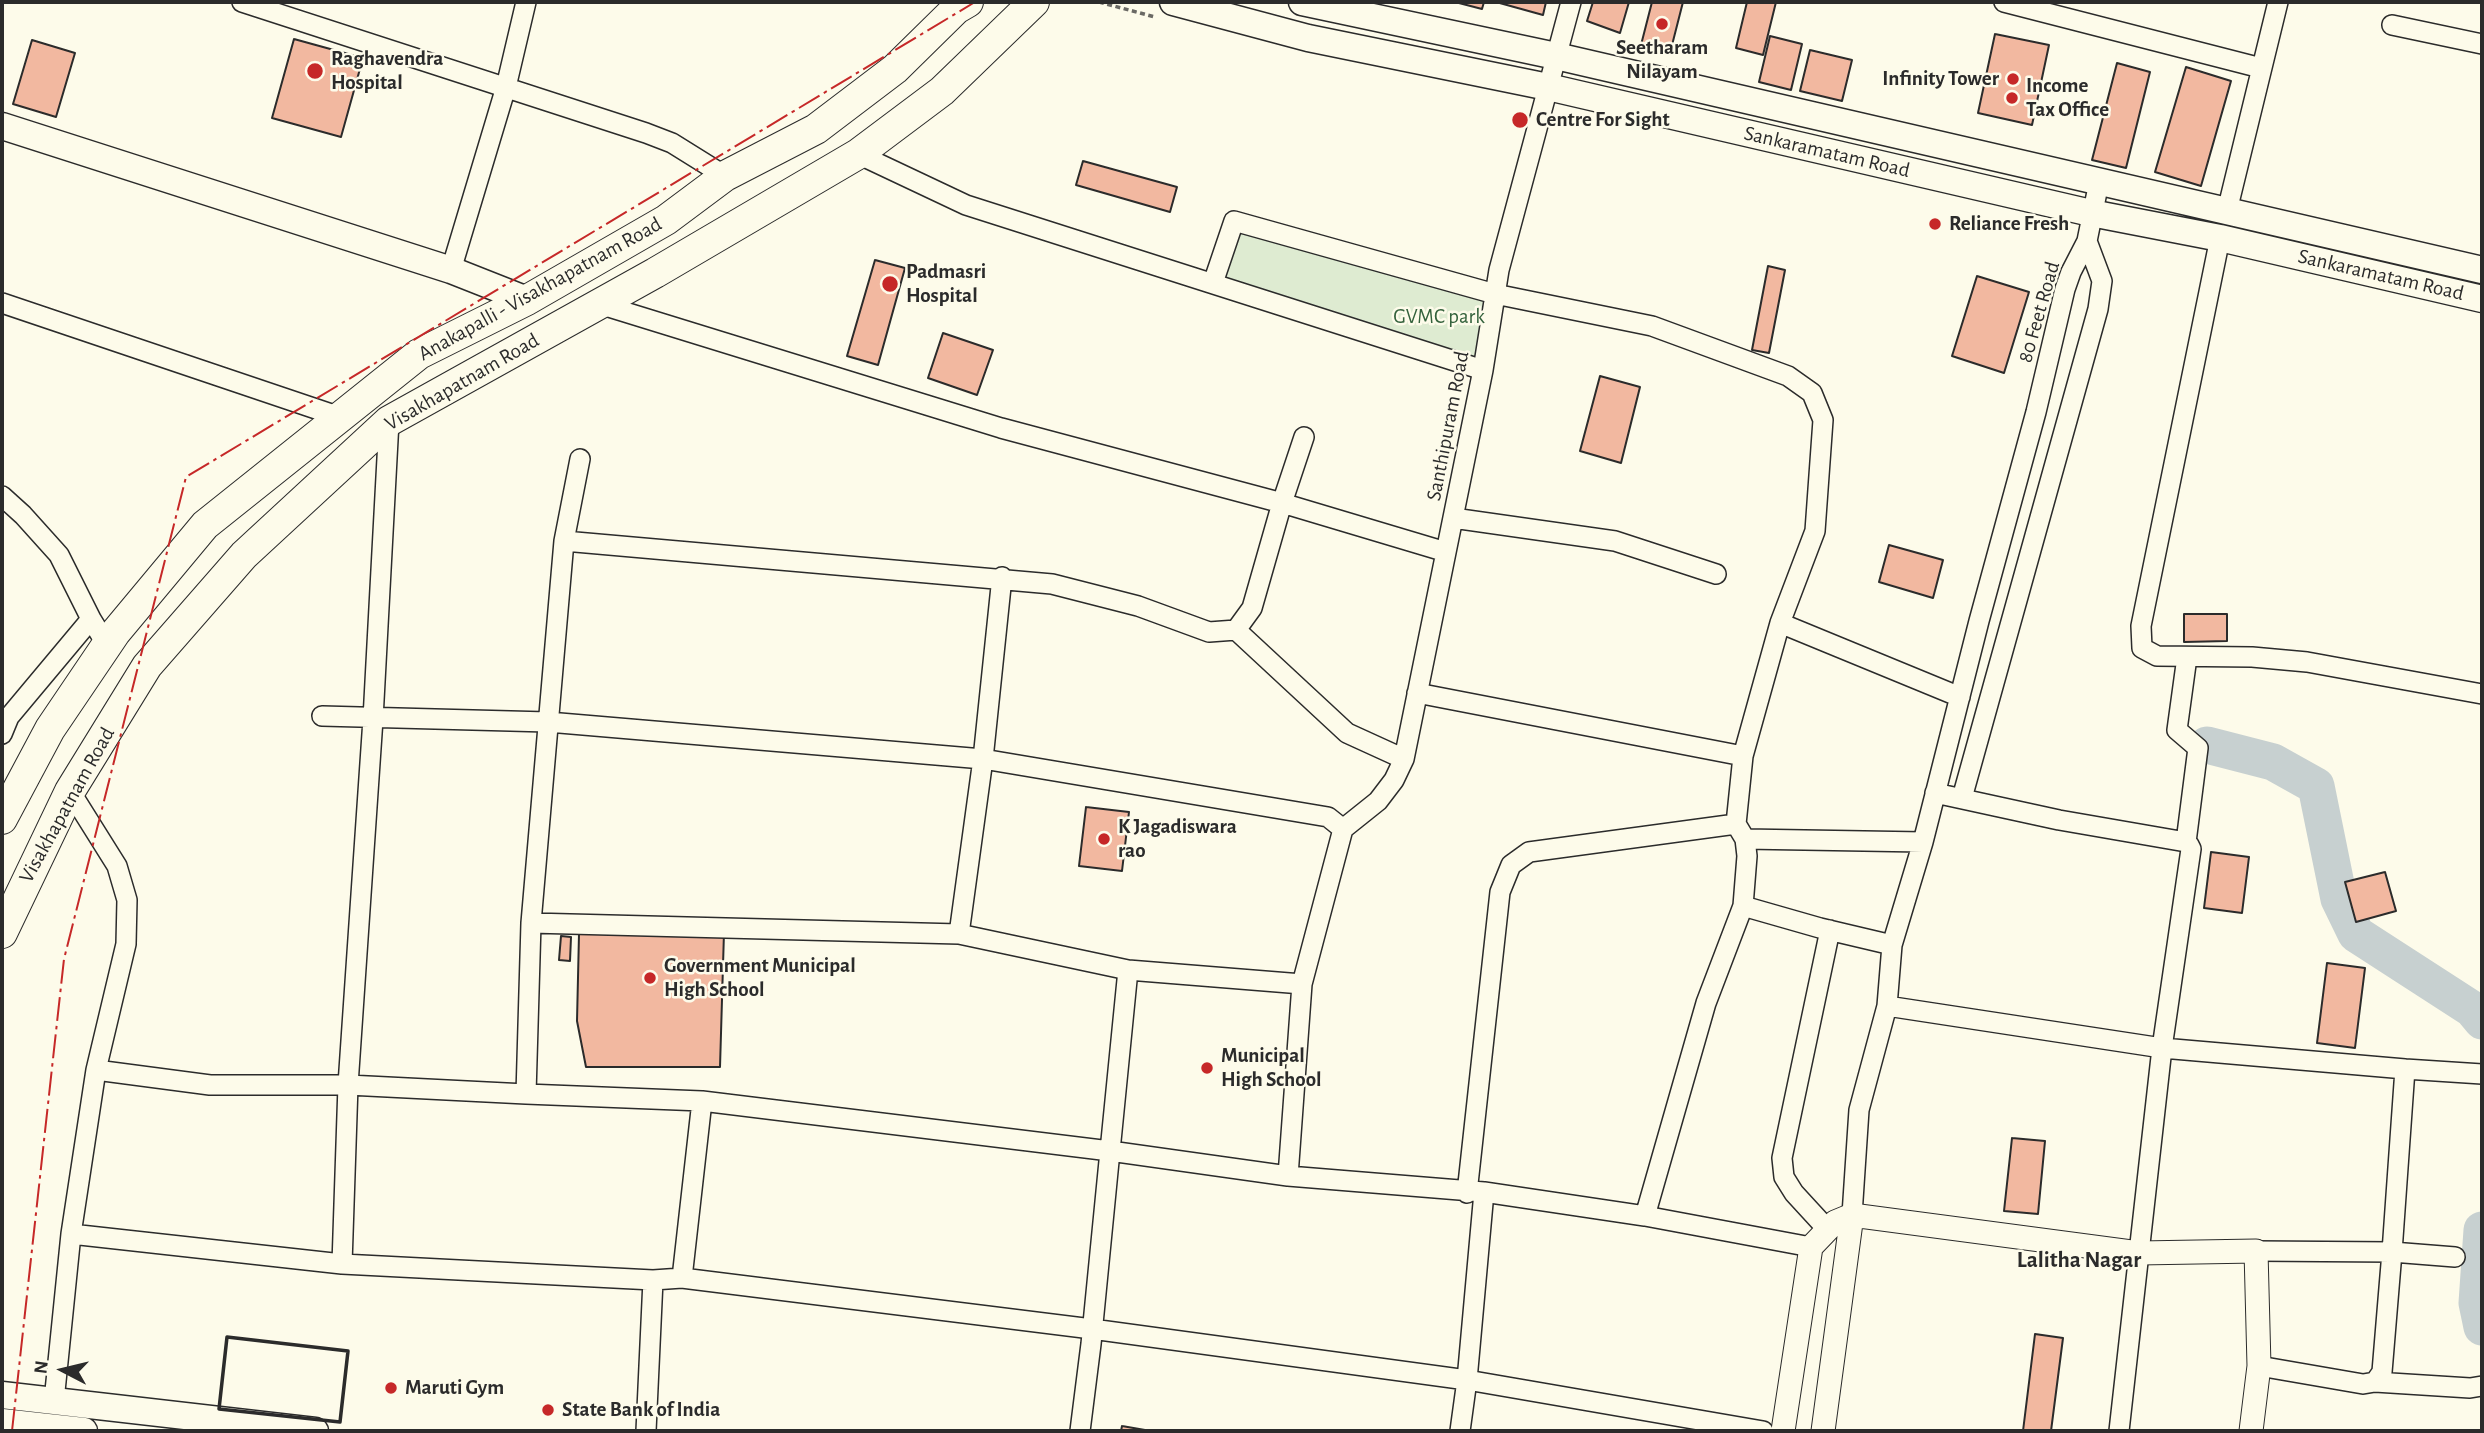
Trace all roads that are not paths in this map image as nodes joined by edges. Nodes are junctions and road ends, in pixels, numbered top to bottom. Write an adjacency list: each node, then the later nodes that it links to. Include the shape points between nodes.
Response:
1 (242, 2): 14 (street)
2 (526, 2): 14 (street)
3 (1034, 2): 17 (main road, Visakhapatnam Road, via 942,92)
4 (1173, 2): 15 (main road, Sankaramatam Road, via 1308,38)
5 (1571, 2): 12 (street, Santhipuram Road)
6 (2004, 2): 13 (street)
7 (2278, 2): 13 (street)
8 (1314, 3): 12 (main road, Sankaramatam Road)
9 (954, 4): 18 (main road, Anakapalli - Visakhapatnam Road, via 895,69 816,129)
10 (2392, 25): 11 (street)
11 (2482, 44)
12 (1556, 56): 15 (street, Santhipuram Road); 19 (main road, Sankaramatam Road)
13 (2261, 68): 20 (street)
14 (506, 87): 18 (street, via 672,143); 24 (street)
15 (1548, 87): 21 (main road, Sankaramatam Road); 27 (street, Santhipuram Road)
16 (2, 127): 24 (main road)
17 (858, 154): 26 (street, via 966,205); 31 (main road, Visakhapatnam Road)
18 (725, 176): 29 (main road, Anakapalli - Visakhapatnam Road, via 666,220)
19 (2099, 182): 20 (main road, Sankaramatam Road); 21 (street)
20 (2227, 211): 25 (main road, Sankaramatam Road)
21 (2091, 213): 22 (main road, Sankaramatam Road); 23 (street)
22 (2220, 238): 28 (main road, Sankaramatam Road); 48 (street, via 2141,626 2142,648 2157,656)
23 (2087, 241): 51 (street, 80 Feet Road, via 2065,289); 61 (street, 80 Feet Road, via 2102,281 2098,309)
24 (451, 270): 29 (main road)
25 (2482, 270)
26 (1213, 283): 27 (street, via 1234,222); 32 (street)
27 (1495, 294): 32 (street, Santhipuram Road); 45 (street, via 1652,326 1788,376 1812,393 1823,420 1815,531)
28 (2482, 299)
29 (527, 300): 33 (main road, Anakapalli - Visakhapatnam Road, via 418,354)
30 (2, 303): 33 (street)
31 (600, 304): 34 (main road, Visakhapatnam Road); 38 (street, via 1001,428)
32 (1483, 370): 39 (street, Santhipuram Road)
33 (340, 417): 47 (main road, Anakapalli - Visakhapatnam Road, via 205,525)
34 (389, 421): 53 (street); 59 (main road, Visakhapatnam Road, via 244,555 147,666)
35 (1304, 437): 38 (street)
36 (580, 459): 40 (street)
37 (2, 496): 44 (street, via 59,555)
38 (1282, 503): 41 (street); 46 (street, via 1252,608)
39 (1453, 518): 41 (street, Santhipuram Road); 42 (street, via 1615,541)
40 (565, 541): 43 (street); 54 (street)
41 (1446, 552): 49 (street, Santhipuram Road)
42 (1716, 574)
43 (1002, 578): 46 (street, via 1052,584 1138,606 1209,632); 57 (street)
44 (91, 619): 47 (street); 55 (street)
45 (1780, 623): 51 (street); 56 (street)
46 (1236, 630): 58 (street, via 1347,733)
47 (107, 645): 62 (main road, Anakapalli - Visakhapatnam Road, via 50,729)
48 (2187, 657): 50 (street, via 2307,662); 66 (street, via 2177,730 2198,748)
49 (1418, 693): 56 (street); 58 (street, Santhipuram Road)
50 (2482, 694)
51 (1959, 697): 60 (street, 80 Feet Road)
52 (322, 716): 53 (street)
53 (373, 719): 54 (street); 80 (street)
54 (548, 722): 57 (street); 68 (street)
55 (3, 729)
56 (1743, 756): 64 (street)
57 (983, 759): 63 (street, via 1328,817); 71 (street)
58 (1404, 759): 63 (street, Santhipuram Road, via 1378,801)
59 (69, 791): 70 (main road, Visakhapatnam Road); 78 (street, via 117,866 127,900 126,944)
60 (1935, 793): 61 (street); 65 (street, 80 Feet Road)
61 (1962, 797): 66 (street)
62 (2, 819)
63 (1343, 829): 74 (street)
64 (1740, 831): 65 (street); 67 (street, via 1747,856); 85 (street, via 1529,852 1511,865 1500,891)
65 (1923, 842): 72 (street, 80 Feet Road)
66 (2186, 842): 76 (street, via 2191,849)
67 (1743, 906): 69 (street); 86 (street, via 1706,1003)
68 (530, 923): 71 (street); 81 (street)
69 (1829, 930): 72 (street); 88 (street, via 1782,1158 1789,1185)
70 (2, 933)
71 (959, 934): 73 (street)
72 (1892, 945): 75 (street, 80 Feet Road)
73 (1128, 970): 74 (street); 83 (street)
74 (1302, 984): 84 (street)
75 (1887, 1006): 76 (street); 87 (street, 80 Feet Road, via 1859,1110)
76 (2162, 1048): 77 (street); 93 (street)
77 (2405, 1069): 79 (street); 92 (street)
78 (96, 1070): 80 (street, via 210,1084); 89 (street)
79 (2482, 1074)
80 (348, 1085): 81 (street); 95 (street)
81 (526, 1094): 82 (street)
82 (702, 1101): 83 (street); 96 (street)
83 (1110, 1151): 84 (street); 98 (street)
84 (1288, 1176): 85 (street)
85 (1476, 1193): 86 (street); 100 (street)
86 (1645, 1216): 90 (street)
87 (1852, 1216): 88 (street); 93 (street); 114 (street)
88 (1828, 1230): 90 (street)
89 (71, 1234): 95 (street); 104 (street)
90 (1811, 1247): 113 (street)
91 (2256, 1251): 92 (street); 93 (street); 99 (street)
92 (2392, 1252): 94 (street); 101 (street, via 2382,1372)
93 (2139, 1253): 115 (street)
94 (2455, 1257)
95 (342, 1264): 97 (street)
96 (682, 1278): 97 (street); 98 (street)
97 (653, 1280): 109 (street)
98 (1092, 1329): 100 (street); 110 (street)
99 (2259, 1366): 101 (street, via 2363,1384); 116 (street)
100 (1467, 1380): 111 (street); 112 (street)
101 (2375, 1382): 102 (street)
102 (2476, 1387)
103 (2, 1395): 104 (main road)
104 (54, 1401): 108 (main road)
105 (2, 1422): 106 (main road)
106 (54, 1429): 107 (main road)
107 (84, 1431)
108 (315, 1431)
109 (646, 1431)
110 (1080, 1431)
111 (1460, 1431)
112 (1763, 1431)
113 (1783, 1431)
114 (1823, 1431)
115 (2119, 1431)
116 (2251, 1431)

